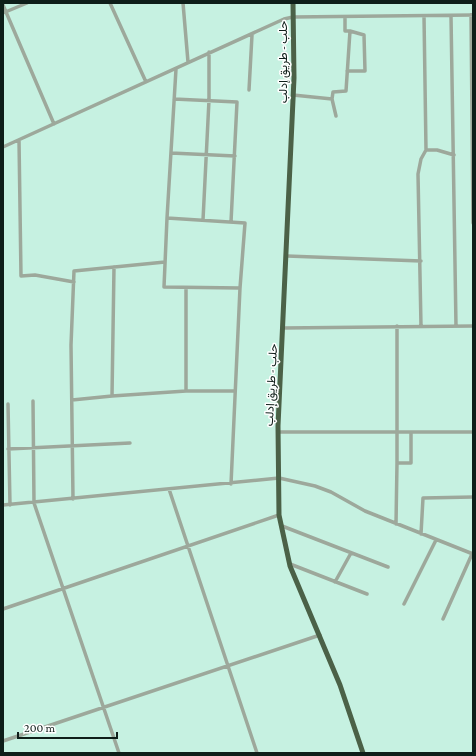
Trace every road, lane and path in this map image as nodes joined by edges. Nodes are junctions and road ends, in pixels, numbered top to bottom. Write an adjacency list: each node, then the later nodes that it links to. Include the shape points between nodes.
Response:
1 (27, 3): 6 (street)
2 (110, 3): 18 (street)
3 (183, 3): 15 (street)
4 (293, 3): 10 (highway, حلب - طريق إدلب)
5 (3, 5): 6 (street)
6 (4, 12): 25 (street)
7 (472, 15): 9 (street); 36 (street)
8 (424, 16): 9 (street); 11 (street); 28 (street)
9 (451, 16): 31 (street)
10 (293, 17): 11 (street); 13 (street); 20 (highway, حلب - طريق إدلب)
11 (345, 17): 12 (street, via 345,31)
12 (350, 31): 17 (street); 17 (street, via 364,35 365,71)
13 (252, 35): 14 (street); 19 (street)
14 (209, 52): 15 (street); 23 (street)
15 (188, 62): 16 (street)
16 (176, 69): 18 (street); 21 (street)
17 (348, 71): 22 (street, via 346,91 333,92)
18 (146, 82): 25 (street)
19 (249, 90)
20 (293, 95): 22 (street); 37 (highway, حلب - طريق إدلب)
21 (174, 99): 23 (street); 29 (street)
22 (332, 99): 24 (street)
23 (209, 100): 30 (street); 32 (street, via 237,102)
24 (336, 116)
25 (54, 124): 26 (street)
26 (18, 140): 27 (street); 41 (street, via 21,276 35,275)
27 (3, 147)
28 (426, 150): 31 (street); 38 (street, via 418,174)
29 (171, 154): 30 (street); 33 (street)
30 (207, 155): 32 (street); 34 (street)
31 (454, 155): 46 (street)
32 (235, 156): 35 (street)
33 (166, 218): 34 (street); 39 (street)
34 (203, 220): 35 (street)
35 (231, 222): 43 (street, via 245,223)
36 (473, 223)
37 (286, 256): 38 (street); 48 (highway, حلب - طريق إدلب)
38 (421, 261): 45 (street)
39 (165, 262): 40 (street); 42 (street, via 164,288)
40 (114, 267): 41 (street, via 74,271); 51 (street)
41 (74, 282): 52 (street)
42 (186, 288): 43 (street); 50 (street)
43 (240, 288): 49 (street)
44 (397, 326): 45 (street); 48 (street); 56 (street)
45 (421, 326): 46 (street)
46 (456, 326): 47 (street)
47 (473, 326)
48 (283, 328): 55 (highway, حلب - طريق إدلب)
49 (235, 391): 50 (street); 65 (street)
50 (186, 392): 51 (street)
51 (112, 396): 52 (street)
52 (72, 400): 60 (street)
53 (33, 401): 61 (street)
54 (8, 404): 62 (street)
55 (278, 432): 56 (street); 64 (highway, حلب - طريق إدلب)
56 (397, 432): 57 (street); 63 (street)
57 (411, 432): 58 (street); 63 (street, via 411,463)
58 (473, 432)
59 (130, 443): 60 (street)
60 (72, 445): 61 (street); 68 (street)
61 (34, 447): 62 (street); 69 (street)
62 (8, 449): 70 (street)
63 (397, 463): 73 (street)
64 (279, 478): 65 (street); 72 (highway, حلب - طريق إدلب); 73 (street, via 331,492 365,511)
65 (231, 484): 66 (street)
66 (168, 489): 68 (street); 77 (street)
67 (473, 497): 75 (street, via 423,498)
68 (73, 499): 69 (street)
69 (34, 503): 70 (street); 83 (street)
70 (10, 504): 71 (street)
71 (3, 505)
72 (279, 516): 74 (highway, حلب - طريق إدلب); 77 (street)
73 (396, 524): 75 (street)
74 (282, 526): 78 (street); 80 (highway, حلب - طريق إدلب)
75 (421, 534): 76 (street)
76 (436, 540): 79 (street); 85 (street)
77 (188, 547): 83 (street); 89 (street)
78 (351, 553): 81 (street); 82 (street)
79 (473, 554): 87 (street)
80 (290, 564): 82 (street); 88 (highway, حلب - طريق إدلب, via 302,598)
81 (388, 567)
82 (335, 582): 84 (street)
83 (64, 590): 86 (street); 90 (street)
84 (367, 594)
85 (404, 604)
86 (3, 609)
87 (443, 619)
88 (320, 635): 89 (street); 94 (highway, حلب - طريق إدلب)
89 (227, 666): 90 (street); 93 (street)
90 (104, 708): 91 (street); 92 (street)
91 (3, 741)
92 (119, 753)
93 (257, 753)
94 (363, 753)

